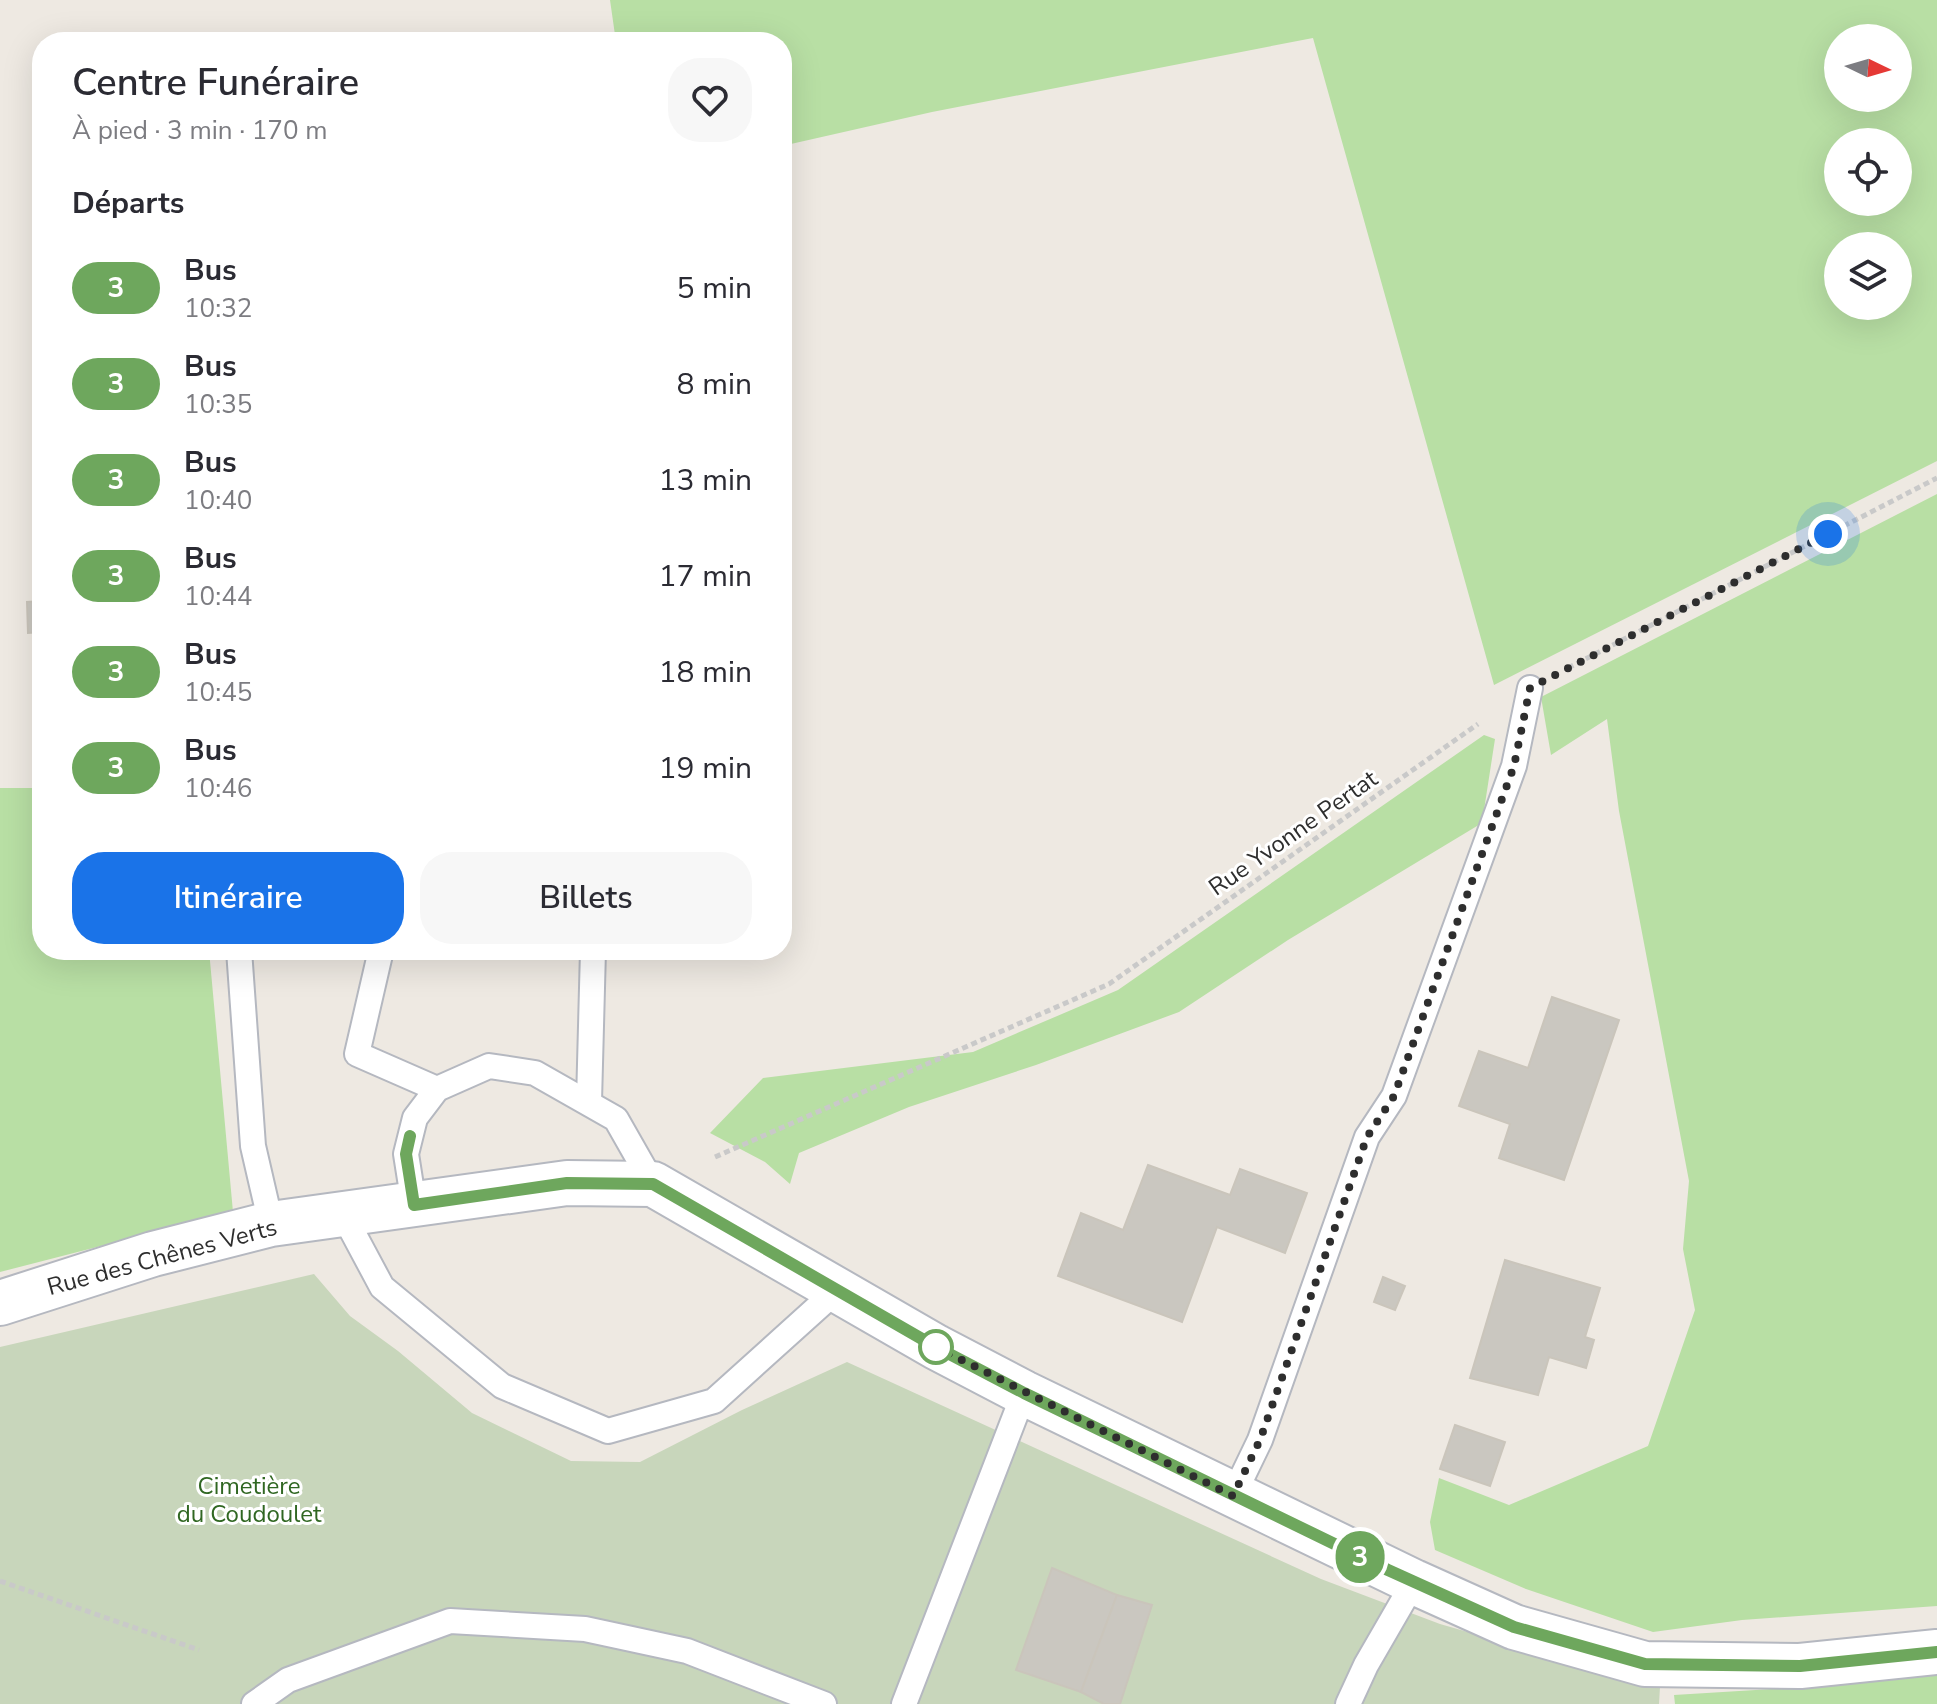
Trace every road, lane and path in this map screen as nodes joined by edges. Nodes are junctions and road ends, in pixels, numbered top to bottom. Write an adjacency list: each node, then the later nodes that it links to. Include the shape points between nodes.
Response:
1 (1937, 478): 2 (path, Rue Yvonne Pertat)
2 (1530, 688): 8 (path, Rue Yvonne Pertat, via 1109,984); 15 (lane, via 1514,766 1400,1081 1367,1137 1260,1440)
3 (240, 960): 11 (lane, via 253,1146)
4 (379, 960): 6 (lane, via 357,1054)
5 (593, 960): 7 (lane)
6 (437, 1089): 7 (lane, via 489,1066 535,1073); 9 (lane, via 415,1118 406,1154)
7 (589, 1102): 8 (lane, via 616,1119)
8 (653, 1184): 9 (street, Rue des Chênes Verts, via 567,1183); 12 (street, Rue des Chênes Verts)
9 (414, 1205): 10 (street, Rue des Chênes Verts)
10 (343, 1214): 11 (street, Rue des Chênes Verts); 12 (lane, via 382,1287 502,1386 608,1431 714,1401)
11 (271, 1224): 13 (street, Rue des Chênes Verts, via 153,1254)
12 (837, 1290): 14 (street, Rue des Chênes Verts)
13 (0, 1303)
14 (1024, 1393): 15 (street, Rue des Chênes Verts); 22 (lane)
15 (1233, 1496): 17 (street, Rue des Chênes Verts)
16 (0, 1581): 18 (path)
17 (1414, 1582): 19 (street, Rue des Chênes Verts, via 1514,1627 1645,1664 1800,1666); 23 (lane)
18 (199, 1650)
19 (1937, 1652)
20 (254, 1704): 21 (lane, via 288,1680 450,1621 585,1629 687,1651)
21 (824, 1704)
22 (904, 1704)
23 (1348, 1704)

